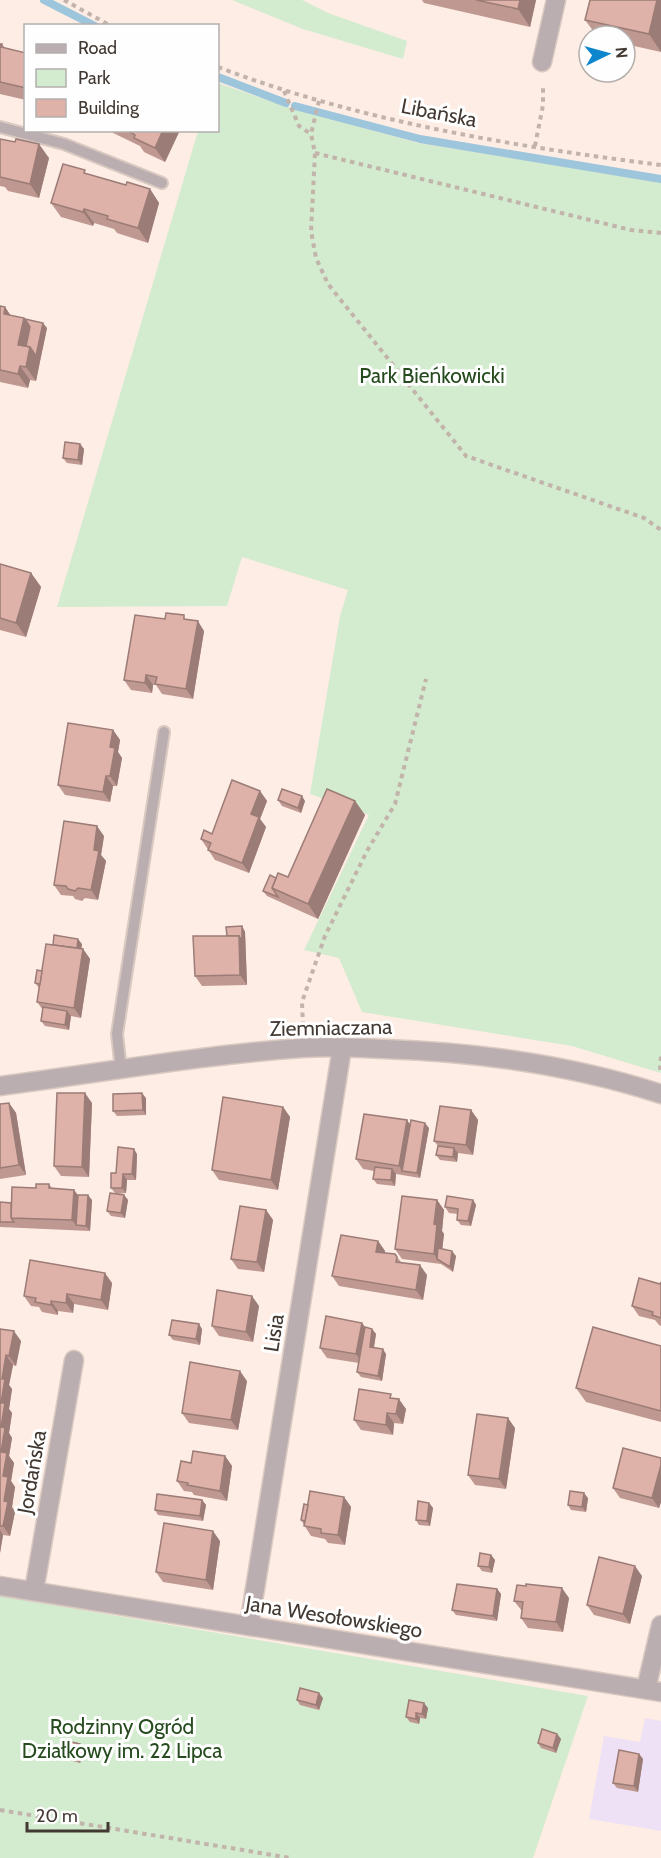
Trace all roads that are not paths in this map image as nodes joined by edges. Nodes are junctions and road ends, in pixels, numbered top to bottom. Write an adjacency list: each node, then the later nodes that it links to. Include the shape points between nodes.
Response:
1 (556, 0): 2 (street)
2 (542, 62)
3 (0, 128): 4 (lane, via 64,144)
4 (162, 183)
5 (164, 732): 7 (lane, via 117,1034)
6 (342, 1048): 7 (street, Ziemniaczana, via 221,1055); 9 (street, Ziemniaczana, via 505,1058 601,1076); 14 (street, Lisia)
7 (121, 1069): 8 (street, Ziemniaczana)
8 (0, 1086)
9 (661, 1094)
10 (74, 1360): 12 (street, Jordańska)
11 (0, 1586): 12 (street, Jana Wesołowskiego)
12 (34, 1591): 14 (street, Jana Wesołowskiego)
13 (661, 1625): 15 (street)
14 (249, 1626): 15 (street, Jana Wesołowskiego)
15 (653, 1690)

